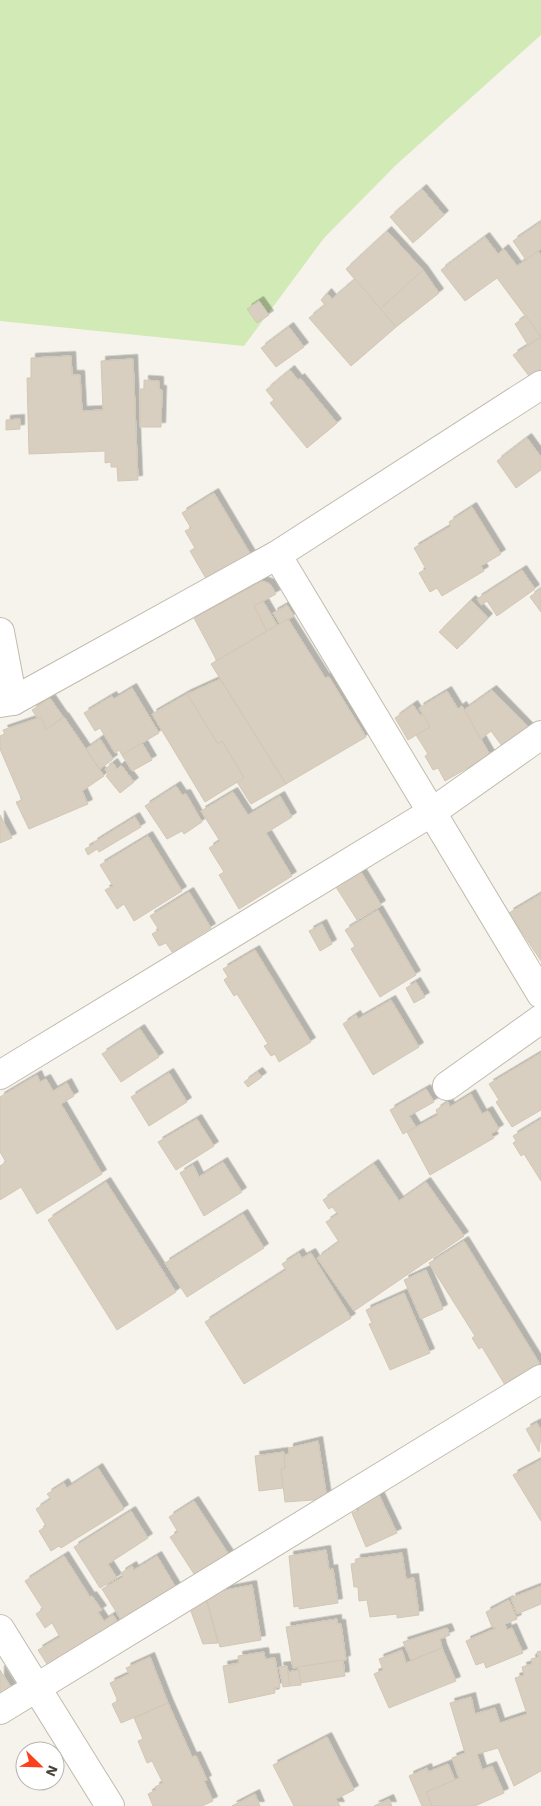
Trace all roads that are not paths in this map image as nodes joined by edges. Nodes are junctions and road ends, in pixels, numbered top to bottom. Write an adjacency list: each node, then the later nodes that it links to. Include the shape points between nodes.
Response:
1 (541, 385): 2 (street)
2 (277, 555): 4 (street); 6 (street)
3 (0, 632): 4 (street)
4 (6, 702)
5 (541, 734): 6 (street)
6 (432, 812): 7 (street); 9 (street)
7 (541, 994)
8 (541, 1018): 10 (street)
9 (0, 1075)
10 (447, 1086)
11 (541, 1379): 13 (street)
12 (0, 1629): 13 (street)
13 (36, 1688): 14 (street); 15 (street)
14 (0, 1710)
15 (110, 1806)

